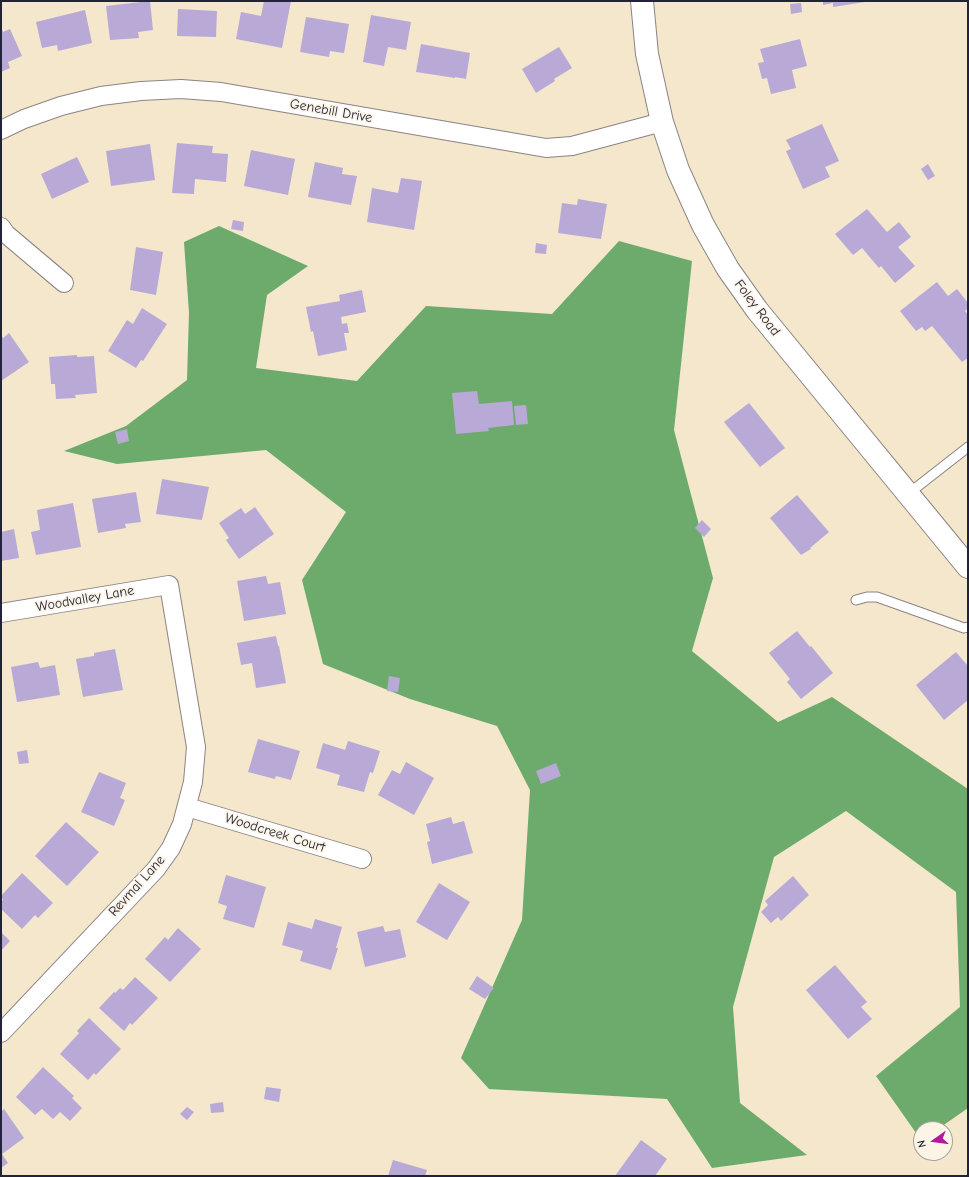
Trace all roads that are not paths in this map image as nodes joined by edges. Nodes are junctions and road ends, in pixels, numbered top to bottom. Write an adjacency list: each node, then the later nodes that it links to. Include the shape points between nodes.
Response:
1 (642, 1): 2 (street, Foley Road, via 647,54)
2 (662, 122): 3 (street, Genebill Drive, via 572,146 546,148 221,92 181,89 101,96 62,106); 7 (street, Foley Road, via 678,170 703,225 728,269 757,310)
3 (1, 130)
4 (1, 227): 5 (street)
5 (64, 283)
6 (968, 447): 7 (lane)
7 (908, 494): 8 (street, Foley Road)
8 (968, 568)
9 (169, 585): 11 (street, Woodvalley Lane); 13 (street, Revmal Lane, via 196,747 193,782)
10 (856, 600): 12 (lane, via 878,597 964,628)
11 (1, 613)
12 (968, 627)
13 (187, 807): 14 (street, Woodcreek Court); 15 (street, Revmal Lane, via 171,848 156,869)
14 (362, 859)
15 (1, 1033)

